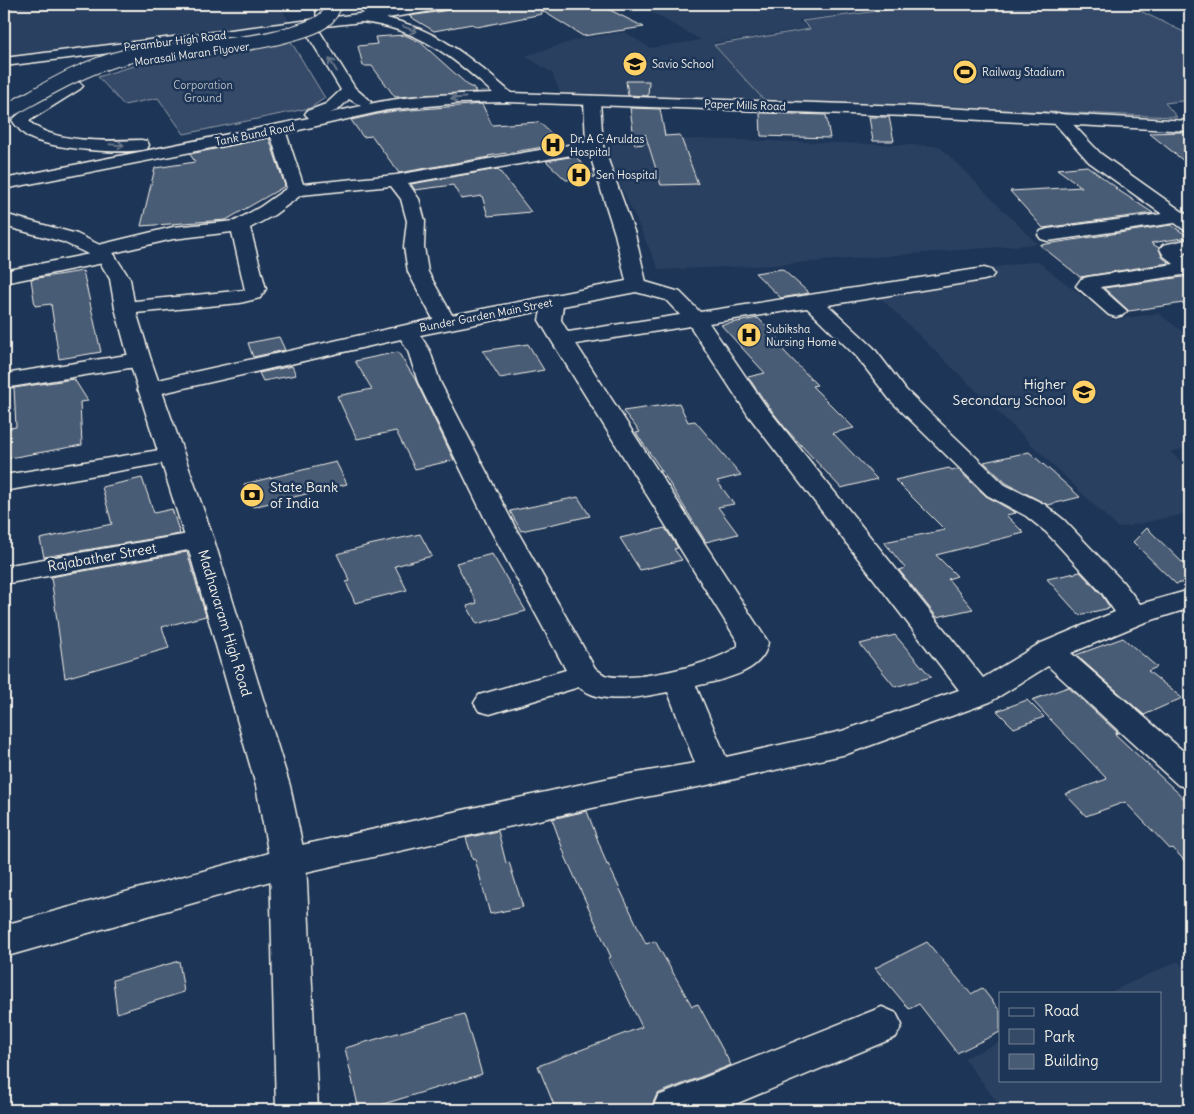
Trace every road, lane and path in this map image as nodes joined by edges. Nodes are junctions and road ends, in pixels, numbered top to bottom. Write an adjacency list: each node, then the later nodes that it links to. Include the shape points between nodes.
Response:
1 (347, 4): 7 (street, Morasali Maran Flyover, one-way to 7, bridge, via 346,15 337,23 299,38 118,66 66,91 20,120 33,133 68,141 126,146 168,143 314,114 332,107)
2 (450, 4): 3 (street, Perambur High Road)
3 (366, 12): 4 (street, Perambur High Road); 8 (street, one-way to 8, via 408,28 453,51)
4 (319, 20): 5 (street, Perambur High Road); 6 (street, via 281,35 250,36); 7 (street, one-way to 4); 11 (street, Morasali Maran Flyover, bridge, via 333,8 328,17 305,30 102,63)
5 (4, 62)
6 (4, 67)
7 (349, 91): 10 (street, via 362,101)
8 (507, 97): 9 (street, Paper Mills Road); 10 (street, Tank Bund Road, one-way to 10)
9 (592, 101): 12 (street, Paper Mills Road); 15 (street)
10 (387, 105): 14 (street, Tank Bund Road)
11 (7, 110)
12 (1058, 118): 13 (street, Paper Mills Road); 20 (street, via 1095,158)
13 (1190, 126)
14 (277, 130): 17 (street, Tank Bund Road); 18 (street)
15 (595, 146): 16 (street); 28 (street, via 625,234)
16 (396, 180): 18 (street); 34 (street, via 410,199 416,221 414,247 418,272)
17 (4, 184)
18 (296, 190): 21 (street, via 267,212)
19 (4, 220): 24 (street, via 70,238)
20 (1184, 221): 22 (street)
21 (240, 226): 24 (street, via 173,233); 31 (street, via 256,289 253,294)
22 (1048, 235)
23 (1190, 245): 25 (street, via 1170,249)
24 (102, 254): 27 (street); 31 (street, Madhavaram High Road, via 120,279)
25 (1190, 268): 32 (street, via 1088,283 1086,286)
26 (984, 274): 29 (street)
27 (4, 277)
28 (637, 286): 30 (street, Bunder Garden Main Street, via 597,291); 33 (street, via 673,296)
29 (812, 301): 33 (street); 45 (street, via 866,352 898,395 996,490 1035,510 1055,526 1112,587)
30 (553, 302): 34 (street, Bunder Garden Main Street); 36 (street, via 550,320)
31 (125, 308): 37 (street, Madhavaram High Road)
32 (1116, 311)
33 (696, 320): 36 (street); 49 (street, via 756,410)
34 (446, 322): 35 (street, Bunder Garden Main Street)
35 (407, 331): 39 (street, Bunder Garden Main Street); 47 (street, via 419,351 428,382 502,527)
36 (562, 340): 48 (street, via 754,642 752,650 732,664)
37 (140, 360): 38 (street); 39 (street, Madhavaram High Road)
38 (4, 380)
39 (149, 389): 40 (street, Madhavaram High Road)
40 (172, 455): 41 (street); 42 (street, Madhavaram High Road)
41 (4, 484)
42 (200, 540): 43 (street, Rajabather Street); 53 (street, Madhavaram High Road, via 273,786)
43 (4, 575)
44 (1190, 600): 45 (street)
45 (1132, 616): 46 (street)
46 (1050, 651): 49 (street); 52 (street)
47 (584, 675): 48 (street, via 600,686 614,688); 50 (street)
48 (678, 679): 51 (street)
49 (979, 694): 51 (street, via 847,742)
50 (490, 703)
51 (715, 771): 53 (street)
52 (1190, 776)
53 (288, 862): 54 (street); 56 (street, Madhavaram High Road)
54 (4, 941)
55 (882, 1025): 57 (street)
56 (297, 1110)
57 (673, 1110)

